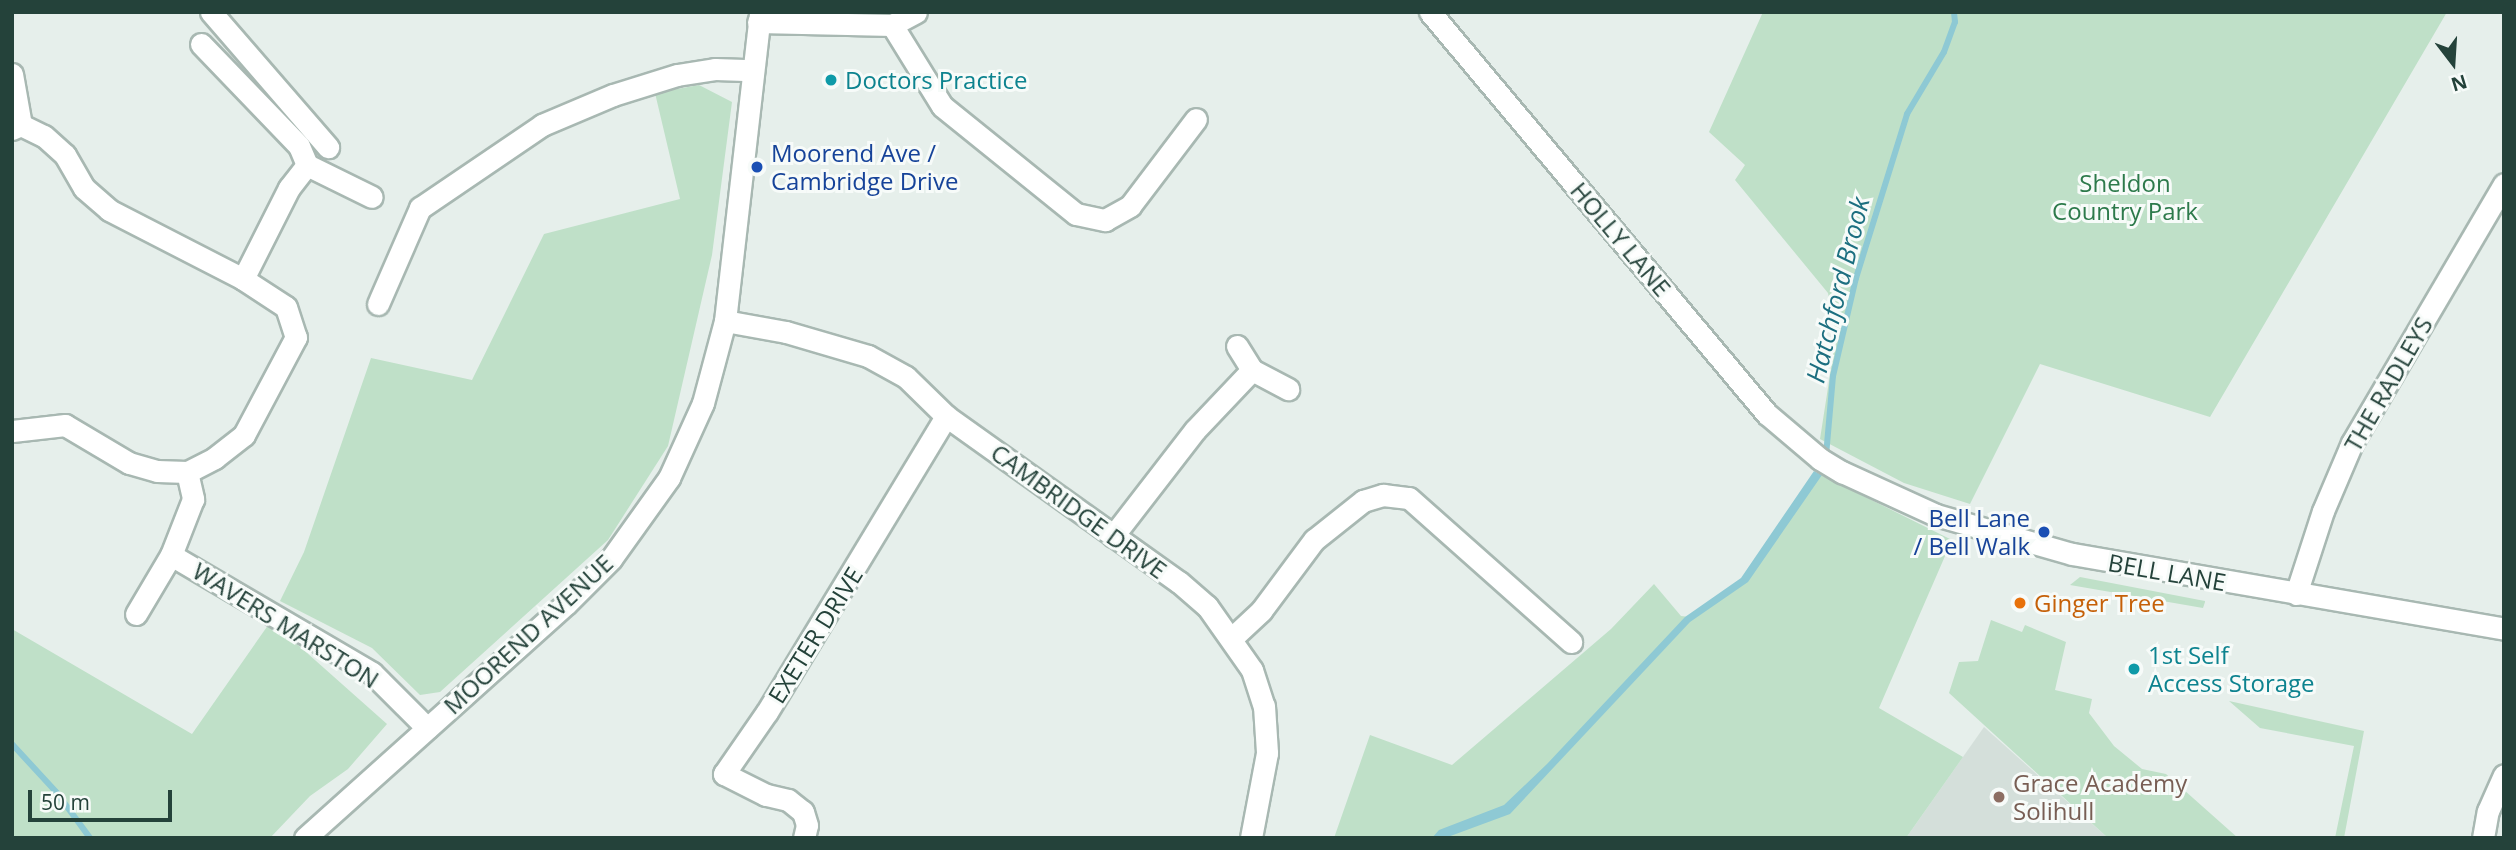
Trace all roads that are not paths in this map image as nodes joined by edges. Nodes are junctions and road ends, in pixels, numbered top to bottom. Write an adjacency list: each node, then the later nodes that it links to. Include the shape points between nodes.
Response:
1 (211, 12): 11 (street)
2 (916, 12): 5 (street)
3 (1430, 12): 24 (street, HOLLY LANE, via 1767,414)
4 (759, 17): 5 (street); 7 (street, MOOREND AVENUE)
5 (892, 25): 9 (street, via 942,106 1076,214 1105,220 1130,206)
6 (201, 44): 12 (street, via 299,146)
7 (752, 70): 16 (street, via 677,75 613,95 542,125 411,203); 17 (street, MOOREND AVENUE)
8 (12, 74): 10 (street)
9 (1196, 119)
10 (17, 127): 15 (street, via 44,136 65,155 84,188 109,209)
11 (328, 147)
12 (307, 165): 14 (street); 15 (street, via 289,188)
13 (2504, 184): 27 (street, THE RADLEYS, via 2352,443 2323,511)
14 (372, 197)
15 (243, 279): 23 (street, via 286,307 296,337 244,435 215,458)
16 (377, 304)
17 (725, 321): 21 (street, CAMBRIDGE DRIVE, via 786,332 868,356 906,377); 32 (street, MOOREND AVENUE, via 691,434 639,522 611,559 566,604)
18 (1237, 346): 19 (street)
19 (1252, 370): 20 (street); 25 (street, via 1195,430)
20 (1288, 389)
21 (946, 416): 25 (street, CAMBRIDGE DRIVE); 35 (street, EXETER DRIVE, via 865,555 724,774 766,795 788,800 803,811)
22 (12, 431): 23 (street, via 65,425 129,463)
23 (187, 472): 26 (street, WAVERS MARSTON, via 192,499)
24 (1842, 472): 27 (street, BELL LANE, via 1936,515 2058,551)
25 (1113, 536): 30 (street, CAMBRIDGE DRIVE, via 1207,606)
26 (171, 555): 28 (street, WAVERS MARSTON); 32 (street, WAVERS MARSTON, via 372,673)
27 (2296, 594): 29 (street, BELL LANE)
28 (136, 614)
29 (2504, 629)
30 (1232, 638): 31 (street, via 1261,611 1314,540 1363,501 1383,495 1409,498); 36 (street, CAMBRIDGE DRIVE, via 1252,670 1264,706 1267,753)
31 (1571, 642)
32 (426, 728): 34 (street, MOOREND AVENUE)
33 (2504, 775): 37 (street, via 2488,811)
34 (304, 838)
35 (804, 838)
36 (1251, 838)
37 (2483, 838)

